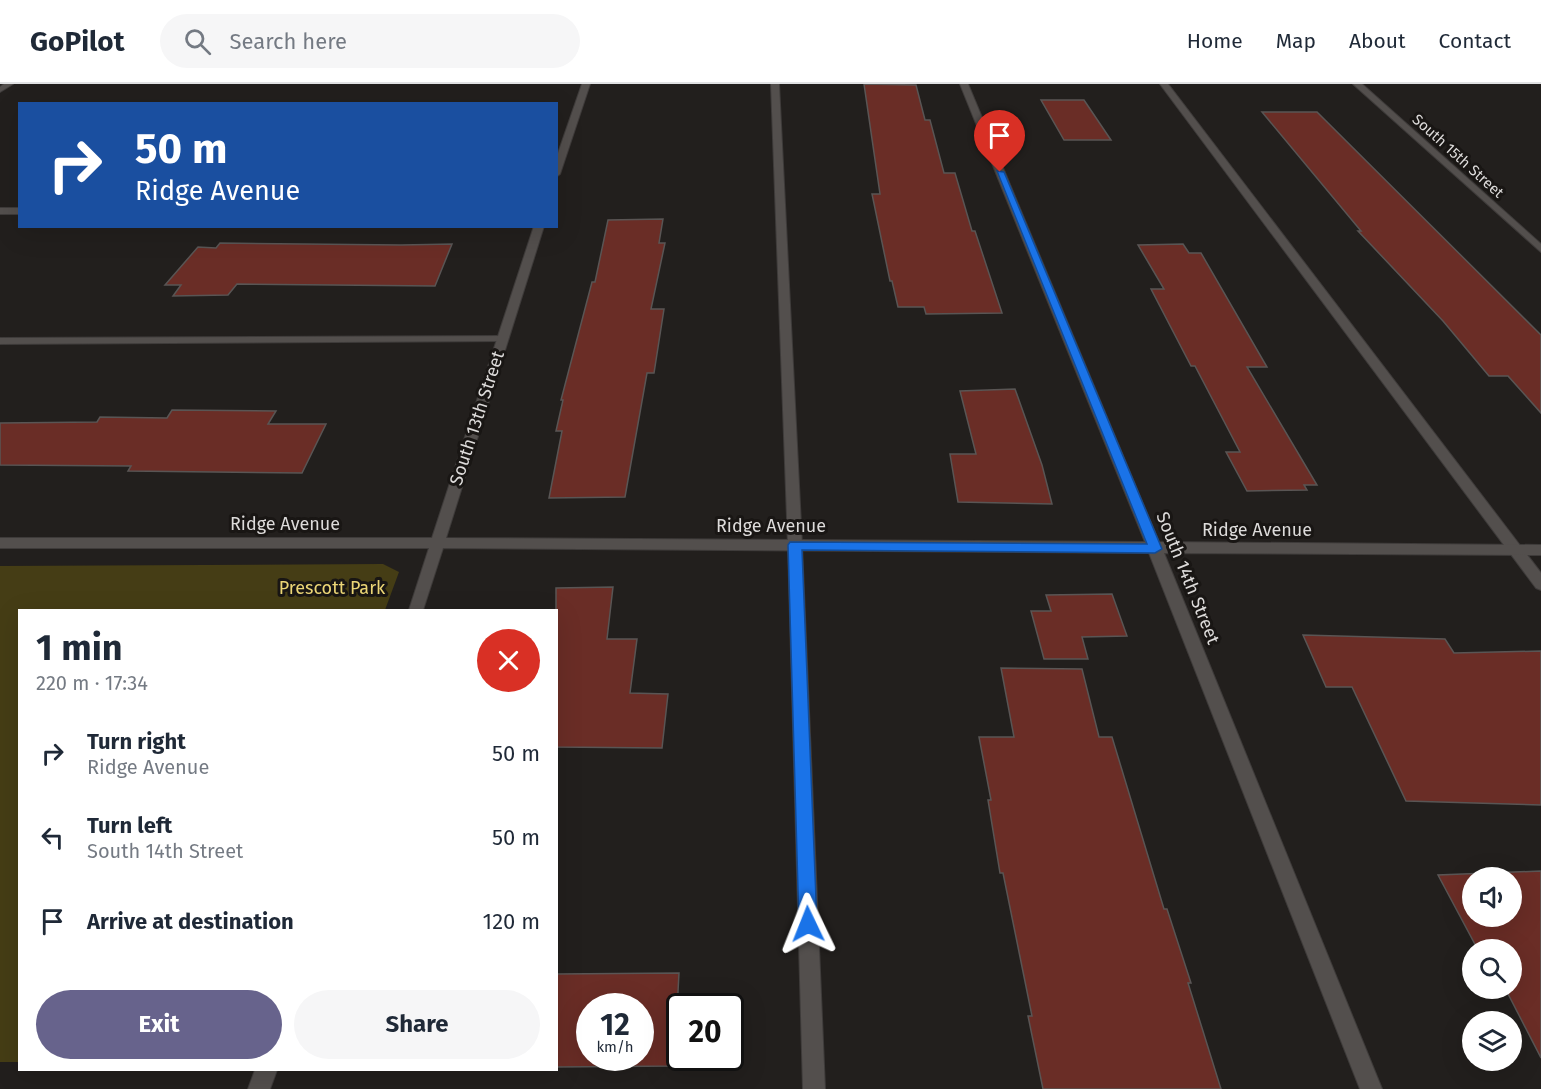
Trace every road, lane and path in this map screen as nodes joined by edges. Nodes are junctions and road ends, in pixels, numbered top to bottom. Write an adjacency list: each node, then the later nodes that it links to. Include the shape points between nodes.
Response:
1 (9, 84): 7 (street)
2 (586, 84): 8 (street)
3 (775, 84): 17 (street)
4 (964, 84): 18 (street, South 14th Street)
5 (1164, 84): 19 (street)
6 (1357, 84): 12 (street, South 15th Street)
7 (0, 90)
8 (558, 168)
9 (0, 211): 10 (street)
10 (18, 211)
11 (538, 228): 13 (street, South 13th Street)
12 (1541, 249)
13 (502, 339): 14 (street); 16 (street, South 13th Street)
14 (0, 341)
15 (0, 543): 16 (street, Ridge Avenue)
16 (438, 543): 17 (street, Ridge Avenue); 22 (street, South 13th Street)
17 (795, 545): 18 (street, Ridge Avenue); 25 (street)
18 (1155, 549): 19 (street, Ridge Avenue); 26 (street, South 14th Street)
19 (1515, 550): 20 (street, Ridge Avenue); 21 (street)
20 (1541, 550)
21 (1541, 584)
22 (416, 609)
23 (266, 1071): 24 (street)
24 (259, 1089)
25 (814, 1089)
26 (1371, 1089)

